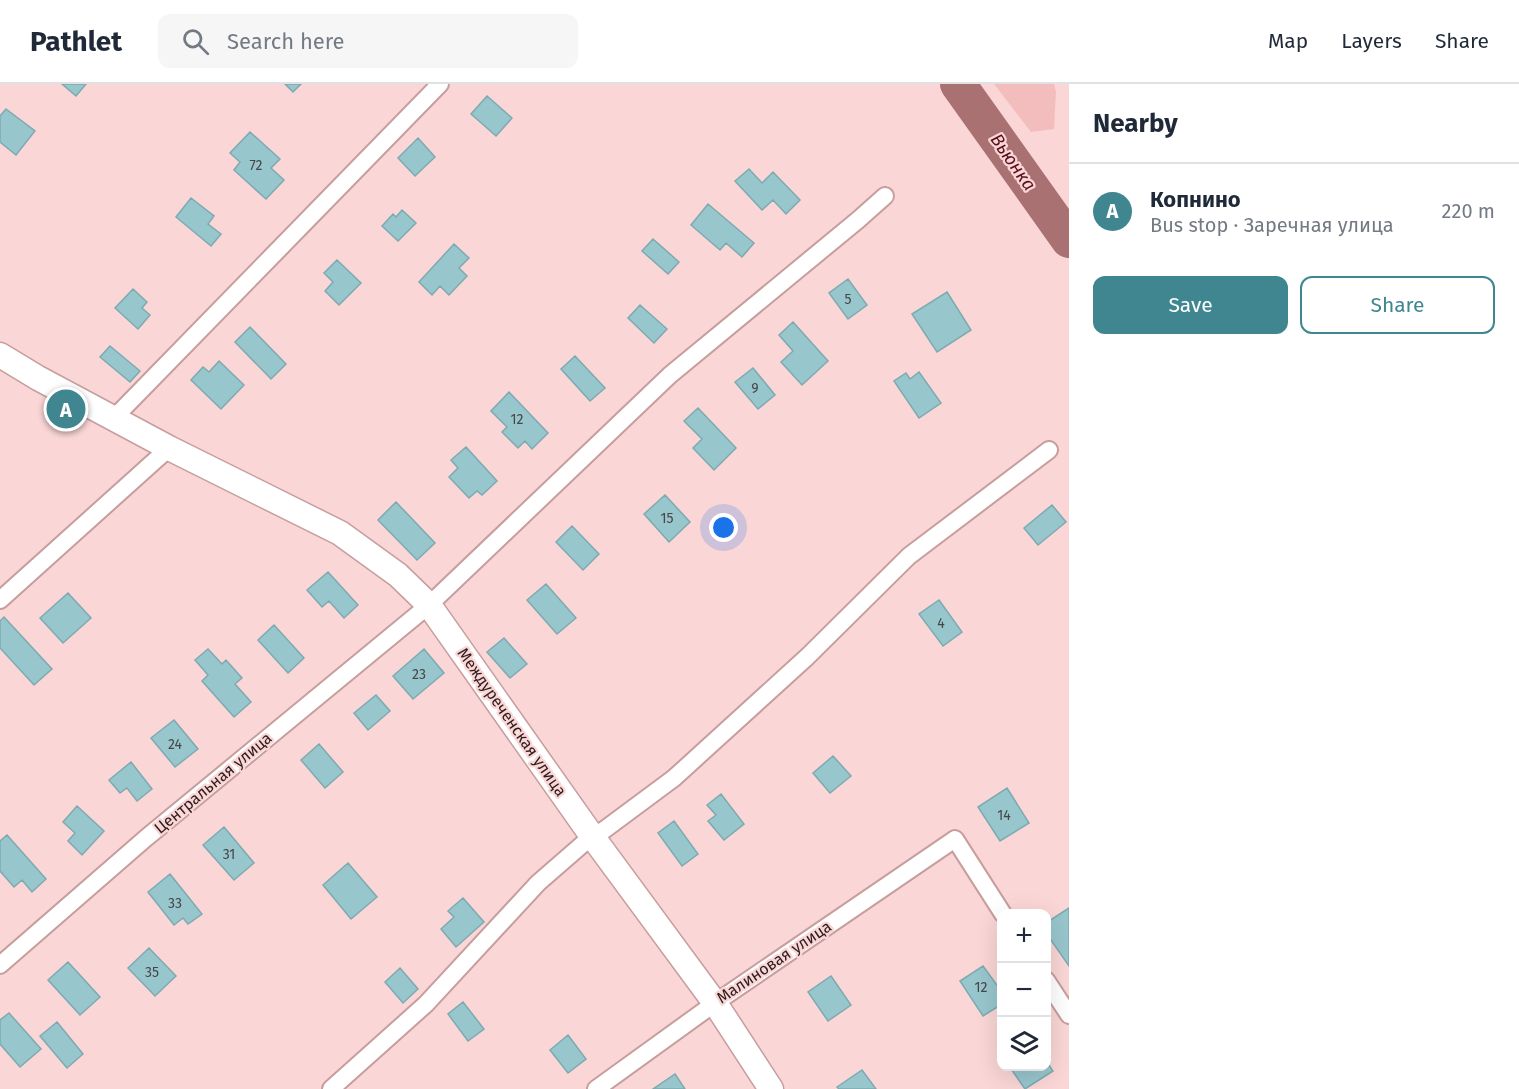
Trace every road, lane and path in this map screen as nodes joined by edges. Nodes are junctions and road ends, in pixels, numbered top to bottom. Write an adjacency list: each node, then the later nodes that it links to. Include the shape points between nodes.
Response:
1 (440, 84): 4 (street)
2 (885, 196): 8 (street, Центральная улица, via 670,375)
3 (0, 355): 4 (street, Междуреченская улица)
4 (113, 419): 5 (street, Междуреченская улица)
5 (169, 448): 7 (street); 8 (street, Междуреченская улица, via 340,533 398,575)
6 (1049, 450): 9 (street, via 909,556 807,657 674,778)
7 (0, 600)
8 (429, 605): 9 (street, Междуреченская улица); 11 (street, Центральная улица, via 146,838)
9 (592, 836): 13 (street, Междуреченская улица); 15 (street, via 538,883 426,1004)
10 (1000, 909): 13 (street, Малиновая улица, via 955,839)
11 (0, 965)
12 (1051, 986): 14 (street)
13 (715, 1003): 16 (street, Малиновая улица); 17 (street, Междуреченская улица)
14 (1069, 1015)
15 (332, 1089)
16 (596, 1089)
17 (771, 1089)

